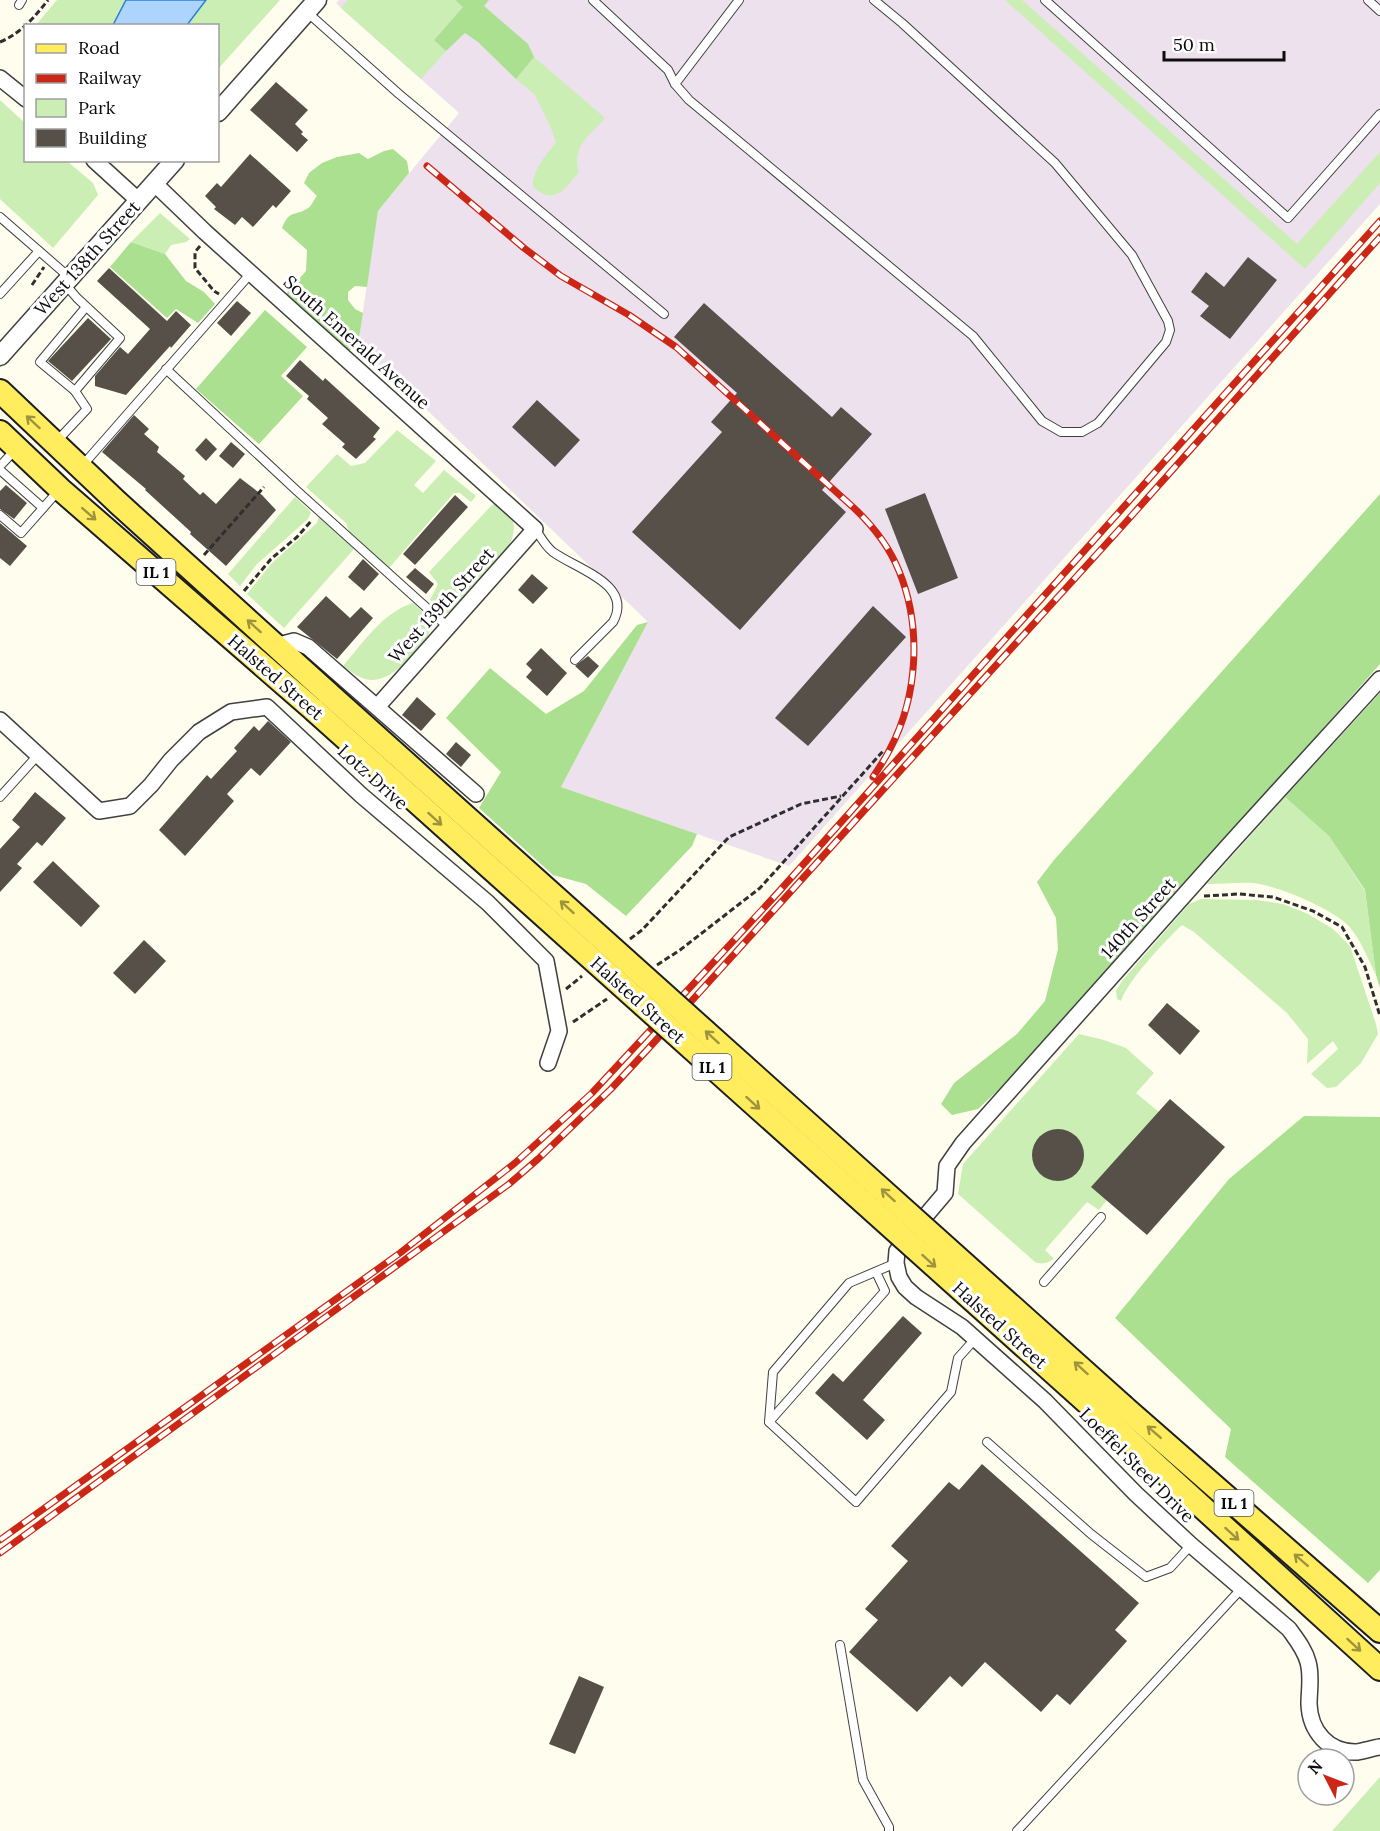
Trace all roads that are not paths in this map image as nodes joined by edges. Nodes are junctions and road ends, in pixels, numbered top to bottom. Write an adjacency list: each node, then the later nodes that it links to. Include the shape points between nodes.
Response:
1 (593, 0): 9 (lane, via 668,70)
2 (739, 0): 9 (lane)
3 (874, 0): 9 (lane, via 1055,163 1132,255 1168,321 1166,342 1098,423 1082,432 1061,432 1042,421 973,336)
4 (1045, 0): 12 (lane, via 1288,218)
5 (1368, 0): 7 (lane)
6 (312, 6): 11 (street); 23 (lane, via 399,94)
7 (1380, 11)
8 (0, 78): 10 (street)
9 (675, 84)
10 (24, 97)
11 (219, 111)
12 (1380, 114)
13 (96, 162): 16 (street)
14 (172, 162): 15 (street, West 138th Street)
15 (154, 183): 16 (street, West 138th Street); 19 (street, South Emerald Avenue)
16 (139, 201): 20 (street, West 138th Street)
17 (0, 217): 18 (lane)
18 (39, 251): 20 (lane); 21 (lane)
19 (251, 273): 25 (lane); 36 (street, South Emerald Avenue)
20 (67, 281): 22 (lane); 24 (street, West 138th Street)
21 (0, 294)
22 (86, 307): 27 (lane, via 120,338); 27 (lane, via 40,362)
23 (664, 314)
24 (0, 356)
25 (166, 369): 31 (lane); 37 (lane)
26 (0, 391): 29 (main road, Halsted Street / IL 1, one-way to 26)
27 (75, 392): 29 (lane, via 87,409)
28 (0, 432): 30 (main road, Halsted Street / IL 1)
29 (55, 443): 31 (main road, Halsted Street / IL 1)
30 (17, 448): 32 (lane); 33 (main road, Halsted Street / IL 1)
31 (81, 467): 38 (main road, Halsted Street / IL 1, one-way to 31)
32 (0, 468): 34 (lane)
33 (60, 489): 34 (lane); 41 (main road, Halsted Street / IL 1, one-way to 41)
34 (43, 508): 35 (lane, via 21,533)
35 (0, 515)
36 (535, 529): 37 (street, West 139th Street); 39 (lane, via 554,552 609,587 618,605 613,622)
37 (448, 627): 42 (street, West 139th Street)
38 (275, 646): 41 (main road, Halsted Street / IL 1); 42 (street, Halsted Street, via 294,641 308,647)
39 (575, 660)
40 (1380, 679): 49 (street, 140th Street, via 963,1143 947,1166 945,1193 897,1251)
41 (321, 702): 53 (main road, Halsted Street / IL 1, bridge)
42 (376, 707): 45 (street, Halsted Street)
43 (0, 720): 44 (street, Lotz Drive)
44 (38, 755): 46 (lane); 47 (street, Lotz Drive, via 99,811 129,806 199,732 231,712 267,707 361,795 488,903 546,961 559,1031)
45 (476, 794)
46 (0, 797)
47 (548, 1063)
48 (1101, 1217): 51 (lane)
49 (896, 1263): 50 (lane); 52 (street, Loeffel Steel Drive, via 905,1287)
50 (876, 1272): 54 (lane, via 885,1291); 54 (lane, via 849,1283 773,1372)
51 (1044, 1282)
52 (975, 1339): 54 (lane, via 958,1358 951,1392 856,1502); 56 (street, Loeffel Steel Drive, via 1045,1401)
53 (1118, 1415): 58 (main road, Halsted Street / IL 1, one-way to 53); 60 (main road, Halsted Street / IL 1, one-way to 60)
54 (770, 1422)
55 (987, 1442): 56 (lane, via 1146,1577 1170,1568)
56 (1191, 1545): 57 (street, Loeffel Steel Drive)
57 (1242, 1588): 61 (street, Loeffel Steel Drive, via 1290,1629 1301,1645 1311,1679 1310,1718 1315,1731 1339,1748 1356,1752); 63 (lane)
58 (1380, 1631)
59 (840, 1645): 62 (lane, via 863,1780)
60 (1380, 1669)
61 (1380, 1747)
62 (889, 1831)
63 (1017, 1831)

